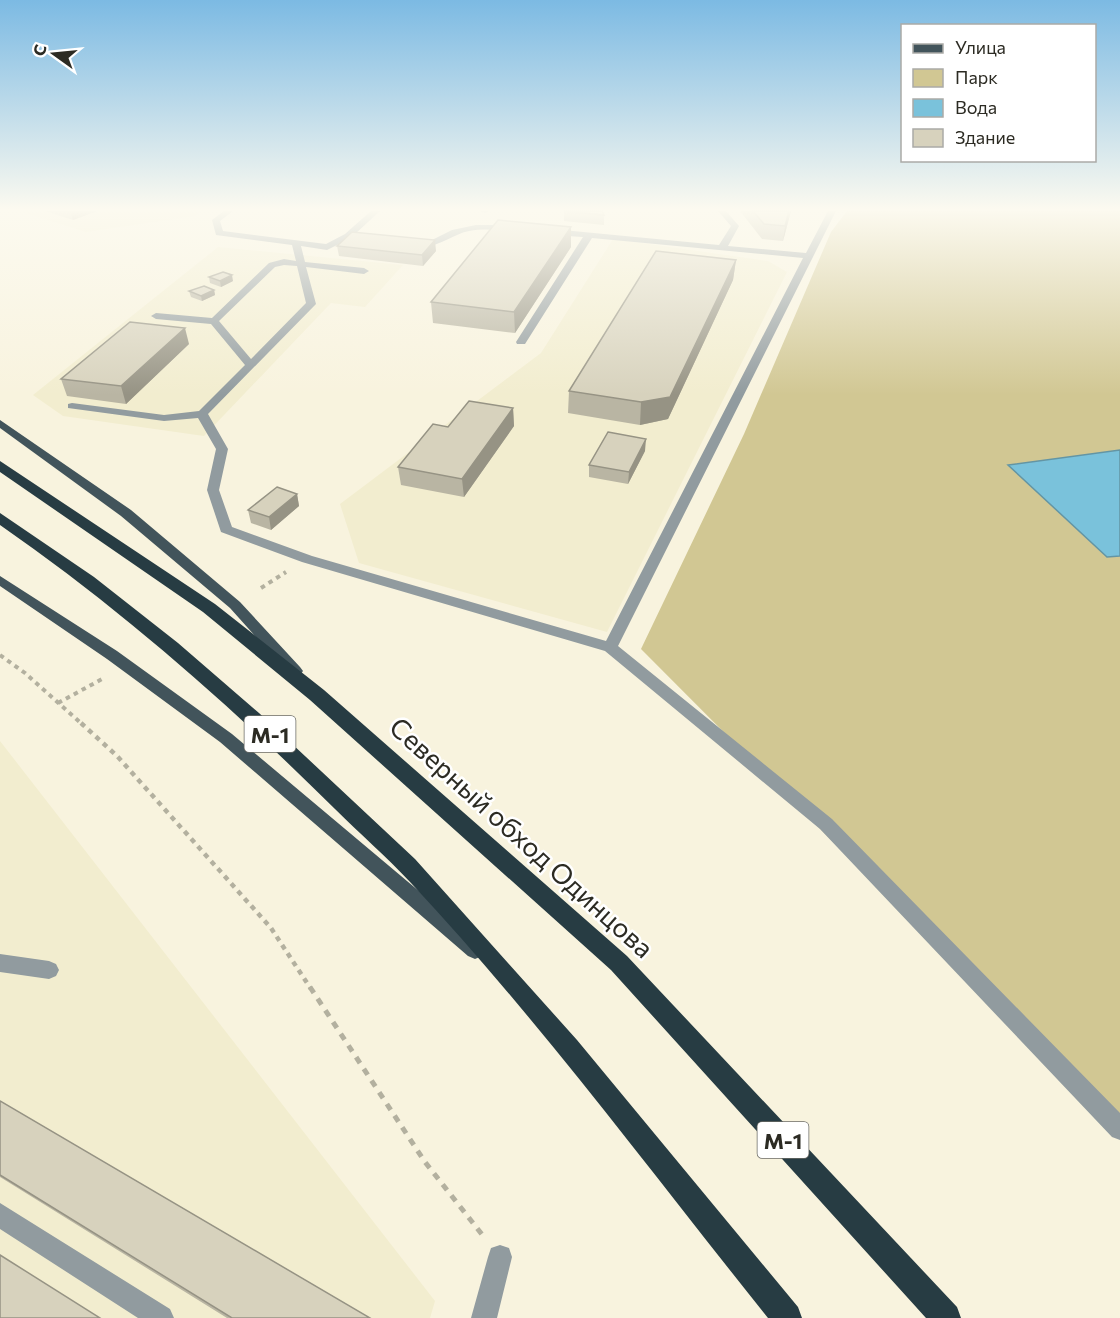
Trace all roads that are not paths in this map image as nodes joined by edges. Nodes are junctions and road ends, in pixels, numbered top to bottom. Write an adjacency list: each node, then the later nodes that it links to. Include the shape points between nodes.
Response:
1 (264, 273): 6 (lane)
2 (302, 273): 8 (lane, via 311,304)
3 (565, 273): 7 (lane)
4 (799, 273): 15 (lane)
5 (156, 316): 6 (lane)
6 (214, 321): 8 (lane)
7 (521, 342)
8 (251, 365): 10 (lane)
9 (72, 406): 10 (lane, via 164,418)
10 (201, 414): 15 (lane, via 222,449 213,490 226,529 307,560)
11 (0, 423): 16 (main road, via 126,513 235,605)
12 (0, 465): 16 (highway, Северный обход Одинцова / М-1, via 209,608)
13 (0, 518): 19 (highway, М-1, via 118,601 271,734 431,889)
14 (0, 580): 19 (main road, via 226,738)
15 (610, 647): 20 (lane, via 826,824)
16 (317, 695): 26 (highway, Северный обход Одинцова / М-1, via 619,963)
17 (0, 963): 18 (lane)
18 (49, 970)
19 (512, 982): 25 (highway, М-1)
20 (1120, 1129)
21 (0, 1215): 23 (lane)
22 (500, 1257): 24 (lane)
23 (161, 1318)
24 (484, 1318)
25 (787, 1318)
26 (946, 1318)

